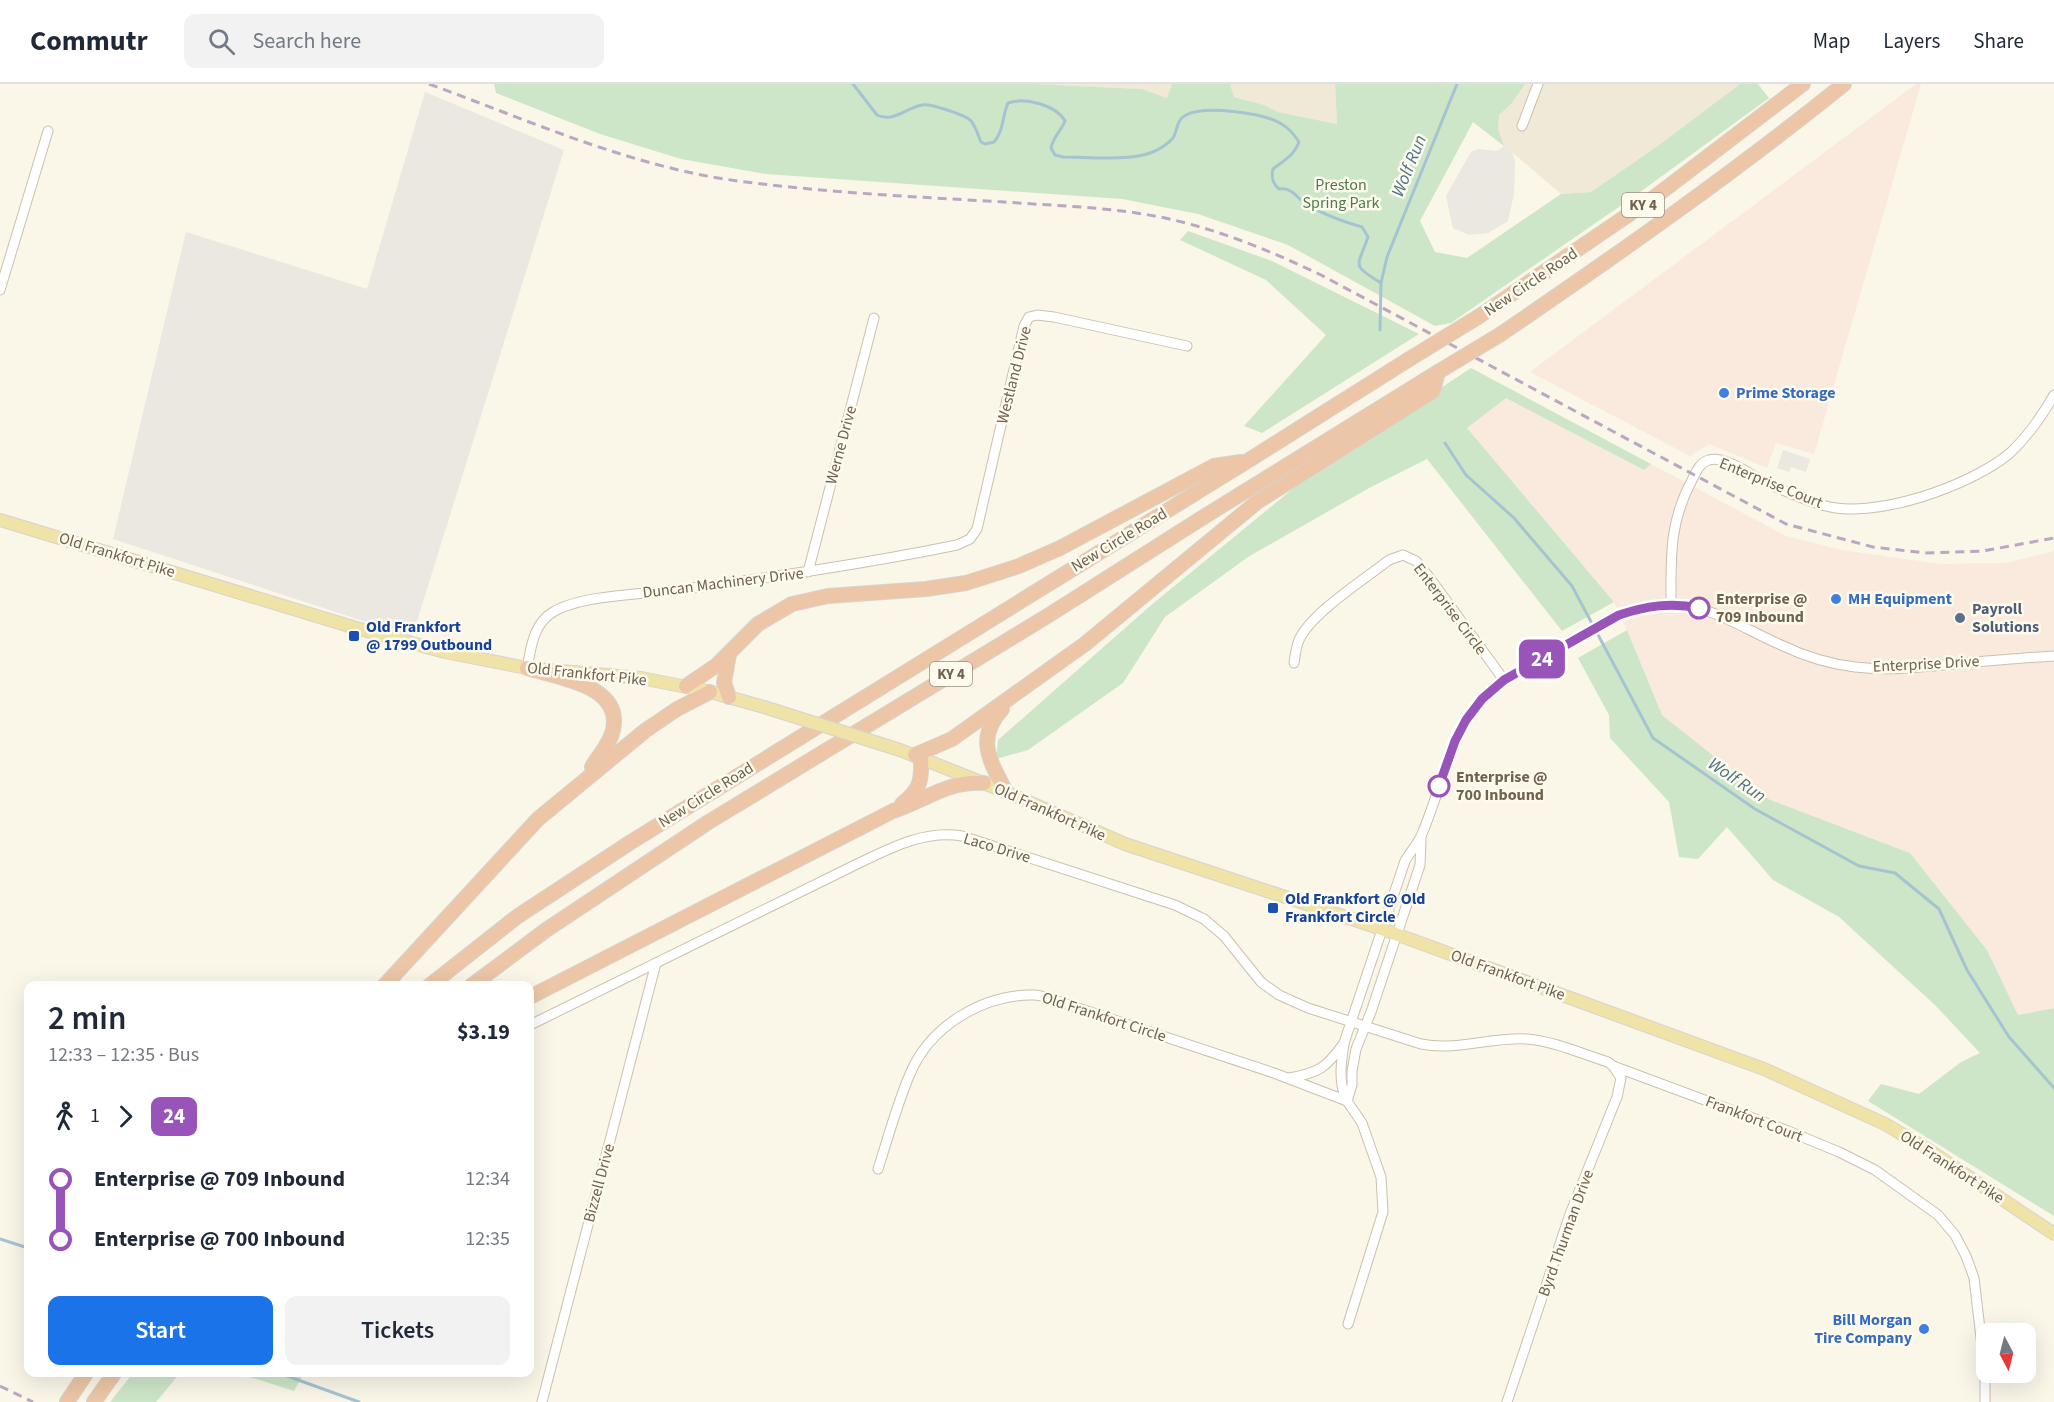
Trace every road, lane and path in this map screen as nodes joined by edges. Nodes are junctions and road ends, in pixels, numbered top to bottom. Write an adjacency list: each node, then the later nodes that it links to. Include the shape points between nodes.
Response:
1 (1538, 84): 4 (street)
2 (1803, 84): 11 (highway, New Circle Road / KY 4, bridge, via 1656,196 1478,317)
3 (1844, 84): 9 (highway, New Circle Road / KY 4, bridge, via 1727,176 1600,267)
4 (1522, 126)
5 (48, 132): 6 (street)
6 (0, 290)
7 (874, 318): 14 (street, Werne Drive)
8 (1187, 346): 13 (street, Westland Drive, via 1054,317 1029,317 977,529 970,539)
9 (1438, 372): 24 (highway, via 1433,391 1257,502 1085,644); 36 (highway, New Circle Road / KY 4, via 707,823 546,930)
10 (2054, 395): 15 (street, Enterprise Court, via 2039,421 2009,453 1977,475 1942,491 1890,505 1853,510 1825,506 1764,482 1728,462 1708,460 1696,472 1676,517 1672,534)
11 (1249, 460): 16 (highway, via 1214,466 1060,548 966,583 798,602 758,624); 35 (highway, New Circle Road / KY 4, via 631,842 518,916)
12 (0, 520): 19 (main road, Old Frankfort Pike, via 356,628 445,652)
13 (957, 545): 14 (street, Duncan Machinery Drive)
14 (808, 572): 19 (street, Duncan Machinery Drive, via 620,596 565,607 541,622)
15 (1671, 603): 17 (street, Enterprise Drive, via 1701,608 1803,655 1854,667 1912,668); 20 (street, Enterprise Drive, via 1636,609 1604,622)
16 (730, 652): 21 (highway); 23 (highway, via 724,683)
17 (2054, 656)
18 (1294, 663): 20 (street, Enterprise Circle, via 1299,641 1318,616 1389,560 1404,555 1416,561 1429,577)
19 (527, 668): 21 (main road, Old Frankfort Pike); 26 (highway, via 594,689 612,710 613,732)
20 (1504, 680): 30 (street, Enterprise Drive, via 1482,699 1461,731)
21 (686, 686): 22 (main road, Old Frankfort Pike)
22 (710, 692): 23 (main road, Old Frankfort Pike); 26 (highway, via 646,730)
23 (729, 697): 25 (main road, Old Frankfort Pike, bridge)
24 (1011, 698): 25 (highway, via 952,739); 28 (highway, via 993,719 987,734 988,753)
25 (918, 757): 27 (main road, Old Frankfort Pike); 29 (highway, via 922,772 917,790)
26 (587, 777): 34 (highway, via 538,819)
27 (984, 783): 28 (main road, Old Frankfort Pike); 29 (highway, via 951,786)
28 (1006, 792): 31 (main road, Old Frankfort Pike, via 1125,844)
29 (893, 811): 37 (highway)
30 (1421, 836): 31 (street, Enterprise Drive, via 1405,861); 32 (street, Enterprise Drive, via 1420,865)
31 (1382, 929): 32 (main road, Old Frankfort Pike); 38 (street)
32 (1396, 935): 40 (street); 46 (main road, Old Frankfort Pike, via 1709,1047 1848,1106 1929,1150)
33 (656, 963): 38 (street, Laco Drive, via 903,843 953,834 1196,914 1224,936 1261,982 1279,995); 39 (street, Laco Drive); 52 (street, Bizzell Drive)
34 (389, 981)
35 (435, 981)
36 (478, 981)
37 (534, 995)
38 (1352, 1022): 40 (street, Frankfort Court); 41 (street)
39 (534, 1023)
40 (1365, 1027): 42 (street, Frankfort Court, via 1438,1048 1512,1040 1542,1041); 44 (street, via 1353,1060)
41 (1344, 1043): 43 (street, via 1327,1065 1309,1075); 44 (street, via 1341,1079)
42 (1613, 1066): 53 (street, Byrd Thurman Drive, via 1621,1078 1617,1097 1570,1214); 54 (street, Frankfort Court, via 1839,1152 1875,1170 1938,1215 1955,1235 1974,1278)
43 (1289, 1078): 44 (street, Old Frankfort Circle); 45 (street, Old Frankfort Circle, via 1037,994 1006,997 956,1018 924,1049 910,1073)
44 (1347, 1101): 47 (street, via 1362,1123 1381,1177 1383,1212)
45 (878, 1169)
46 (2054, 1234)
47 (1348, 1324)
48 (84, 1377): 50 (highway)
49 (111, 1377): 51 (highway)
50 (67, 1402)
51 (94, 1402)
52 (542, 1402)
53 (1507, 1402)
54 (1985, 1402)

